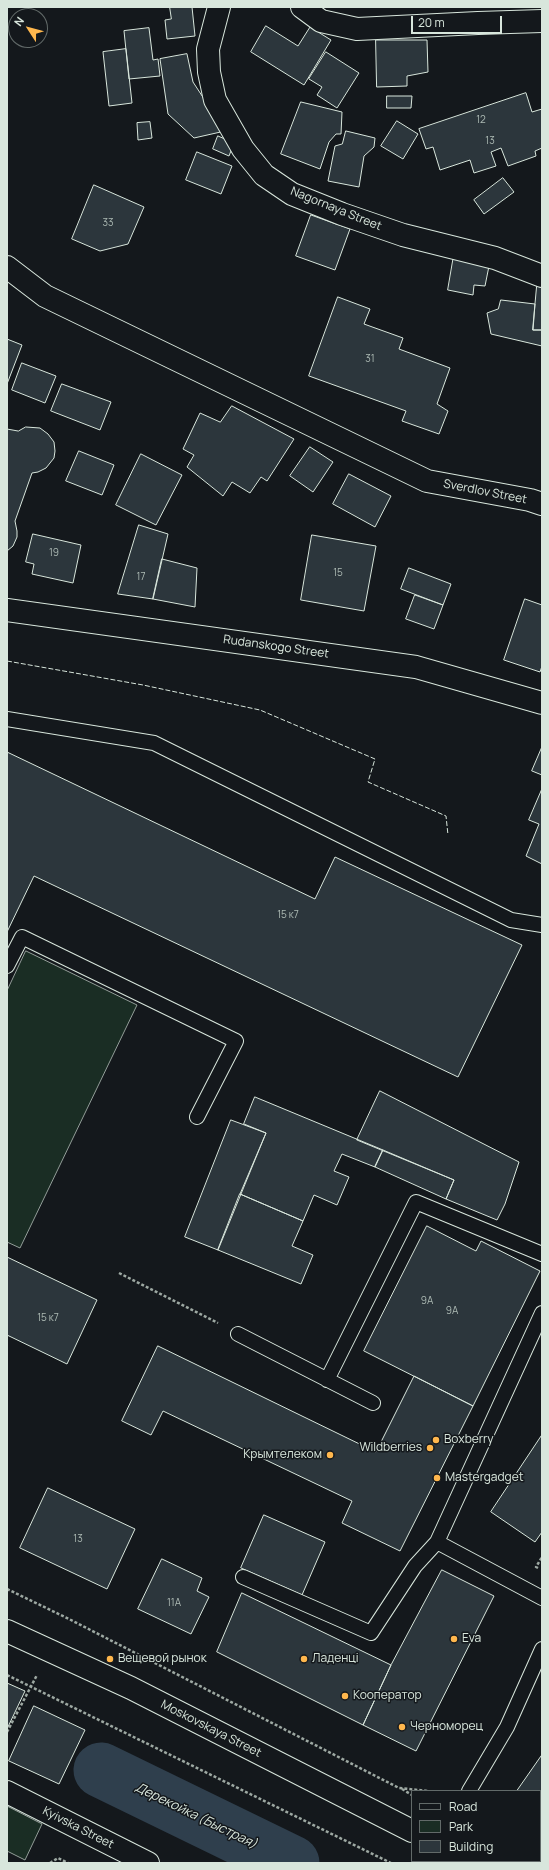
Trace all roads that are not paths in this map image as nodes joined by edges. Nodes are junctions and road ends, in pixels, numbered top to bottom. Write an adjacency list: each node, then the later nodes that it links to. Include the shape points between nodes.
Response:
1 (219, 7): 5 (street, Nagornaya Street, via 208,49 209,72 215,100 243,149 264,175 292,194 342,214 403,235 495,258)
2 (302, 7): 3 (street, via 320,21 357,29)
3 (542, 21)
4 (7, 267): 6 (street, Sverdlov Street, via 44,296 427,481)
5 (542, 276)
6 (542, 504)
7 (7, 610): 8 (street, Rudanskogo Street, via 416,667)
8 (542, 703)
9 (7, 719): 10 (lane, via 154,743 511,920)
10 (542, 925)
11 (7, 966): 12 (lane, via 22,937 236,1041)
12 (197, 1117)
13 (542, 1254): 16 (lane, via 416,1202)
14 (542, 1313): 18 (lane)
15 (238, 1334): 16 (lane)
16 (327, 1380): 17 (lane)
17 (373, 1403)
18 (437, 1542): 19 (lane, via 415,1566 371,1633); 20 (lane)
19 (243, 1577)
20 (542, 1598)
21 (7, 1631): 25 (street, Moskovskaya Street, via 131,1688)
22 (542, 1649): 23 (lane, via 507,1727)
23 (470, 1790)
24 (7, 1792): 26 (street, Kyivska Street)
25 (411, 1830)
26 (148, 1863)

